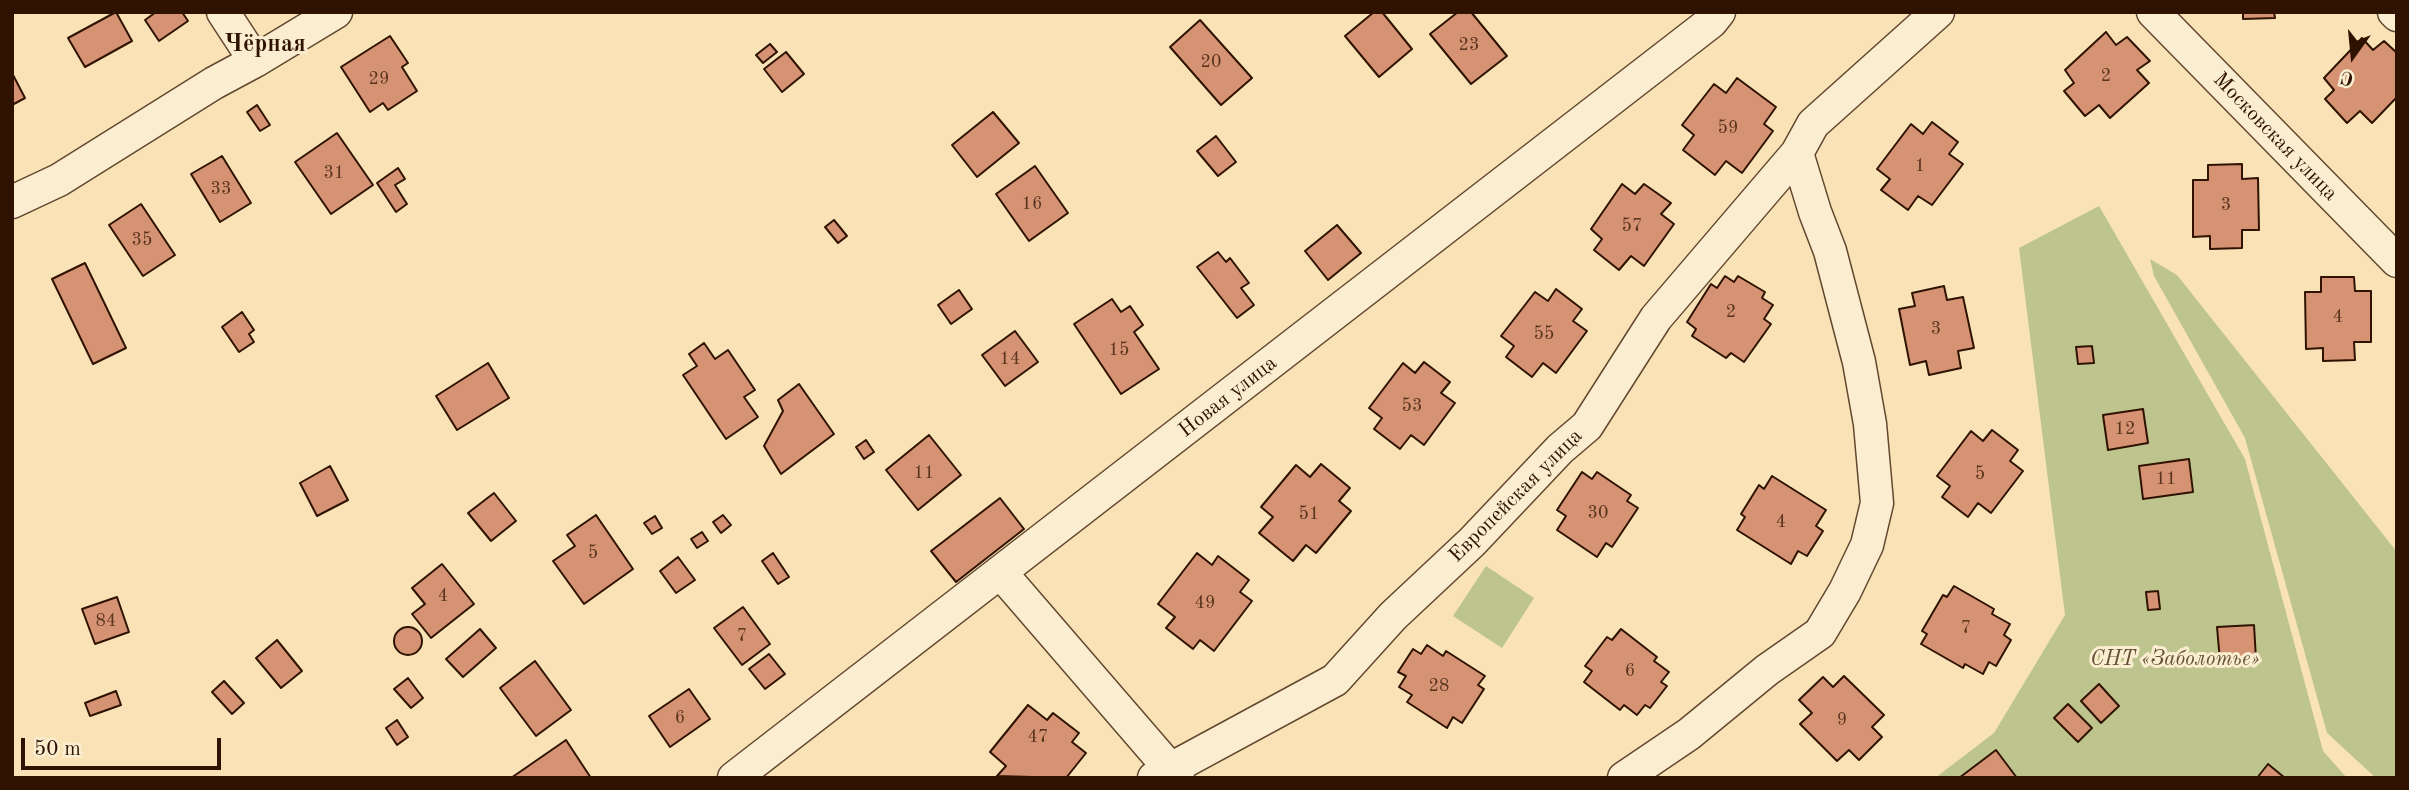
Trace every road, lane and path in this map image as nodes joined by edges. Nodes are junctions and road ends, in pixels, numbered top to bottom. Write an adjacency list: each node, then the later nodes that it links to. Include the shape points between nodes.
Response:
1 (223, 12): 6 (street)
2 (336, 12): 6 (street)
3 (1718, 12): 10 (street, Новая улица, via 1711,22)
4 (1938, 12): 7 (street, Европейская улица, via 1813,124)
5 (2153, 12): 9 (street, Московская улица)
6 (255, 61): 8 (street, via 60,180)
7 (1797, 153): 11 (street, Европейская улица, via 1656,318 1587,426 1393,616 1335,680); 13 (street, via 1830,251 1859,362 1877,503 1867,545 1819,633)
8 (12, 202)
9 (2397, 261)
10 (1001, 573): 11 (street, Европейская улица); 12 (street, Новая улица)
11 (1167, 774)
12 (734, 778)
13 (1624, 778)

